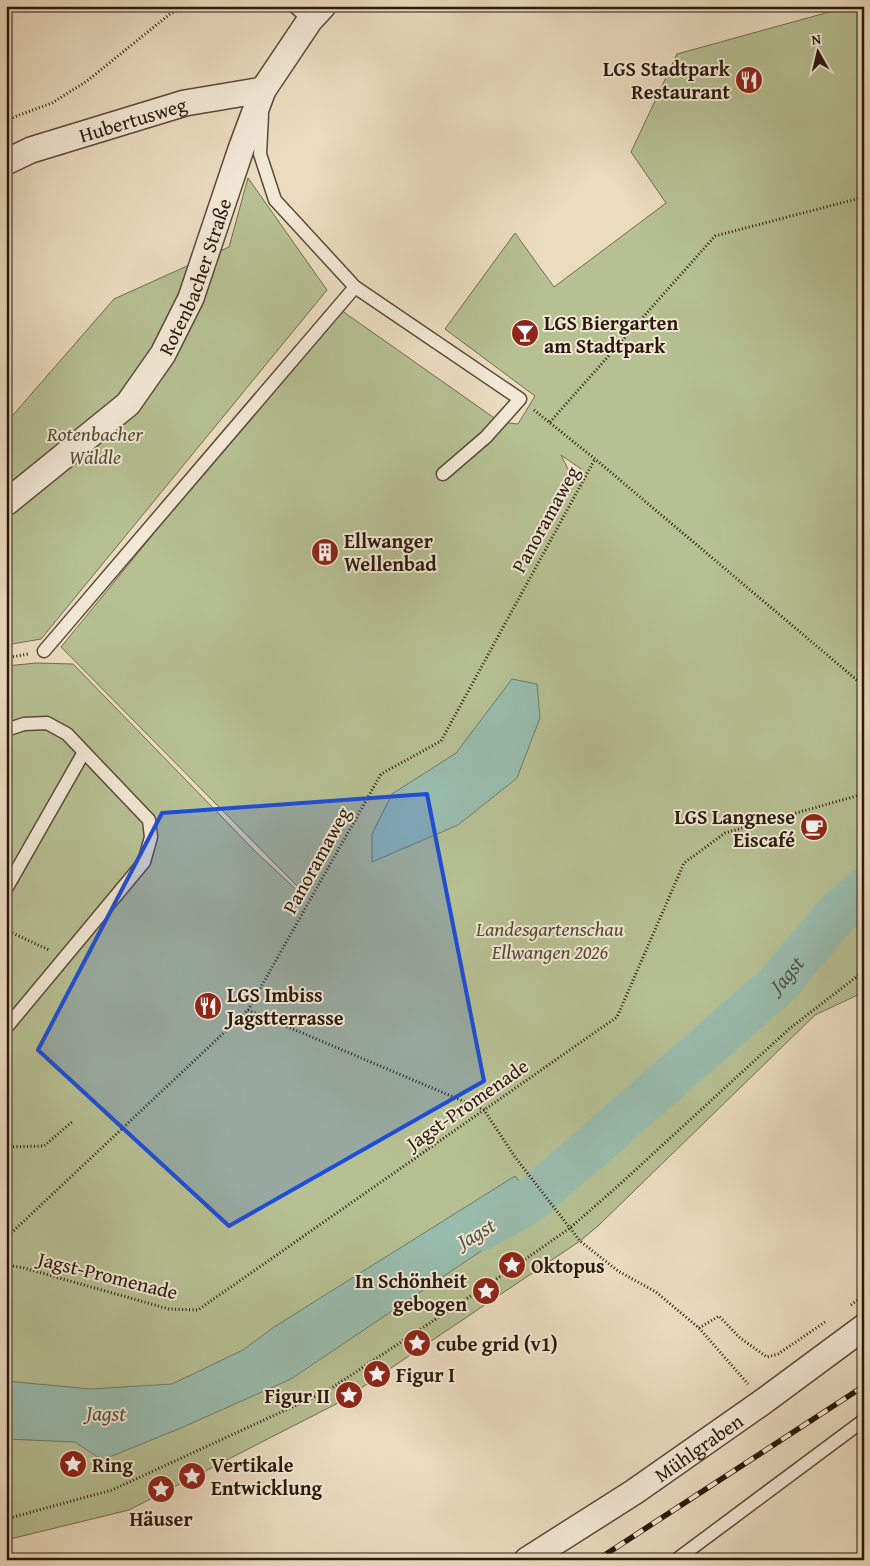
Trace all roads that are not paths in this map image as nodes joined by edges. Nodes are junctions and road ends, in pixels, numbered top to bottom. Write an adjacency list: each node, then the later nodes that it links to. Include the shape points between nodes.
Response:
1 (309, 11): 2 (street, Rotenbacher Straße)
2 (263, 90): 3 (street, Hubertusweg, via 185,103 31,150); 4 (lane, via 260,154 275,200); 6 (street, Rotenbacher Straße, via 240,148 191,298 163,354 128,404)
3 (6, 162)
4 (355, 287): 5 (lane, via 520,399 486,437); 7 (lane)
5 (443, 474)
6 (6, 503)
7 (44, 651)
8 (6, 730): 9 (lane, via 24,724 47,723 67,734)
9 (84, 752): 10 (lane); 11 (lane, via 148,820 151,837 144,862)
10 (6, 889)
11 (6, 1028)
12 (864, 1327): 14 (street, Mühlgraben, via 634,1492)
13 (864, 1420): 15 (lane)
14 (527, 1560)
15 (676, 1560)

